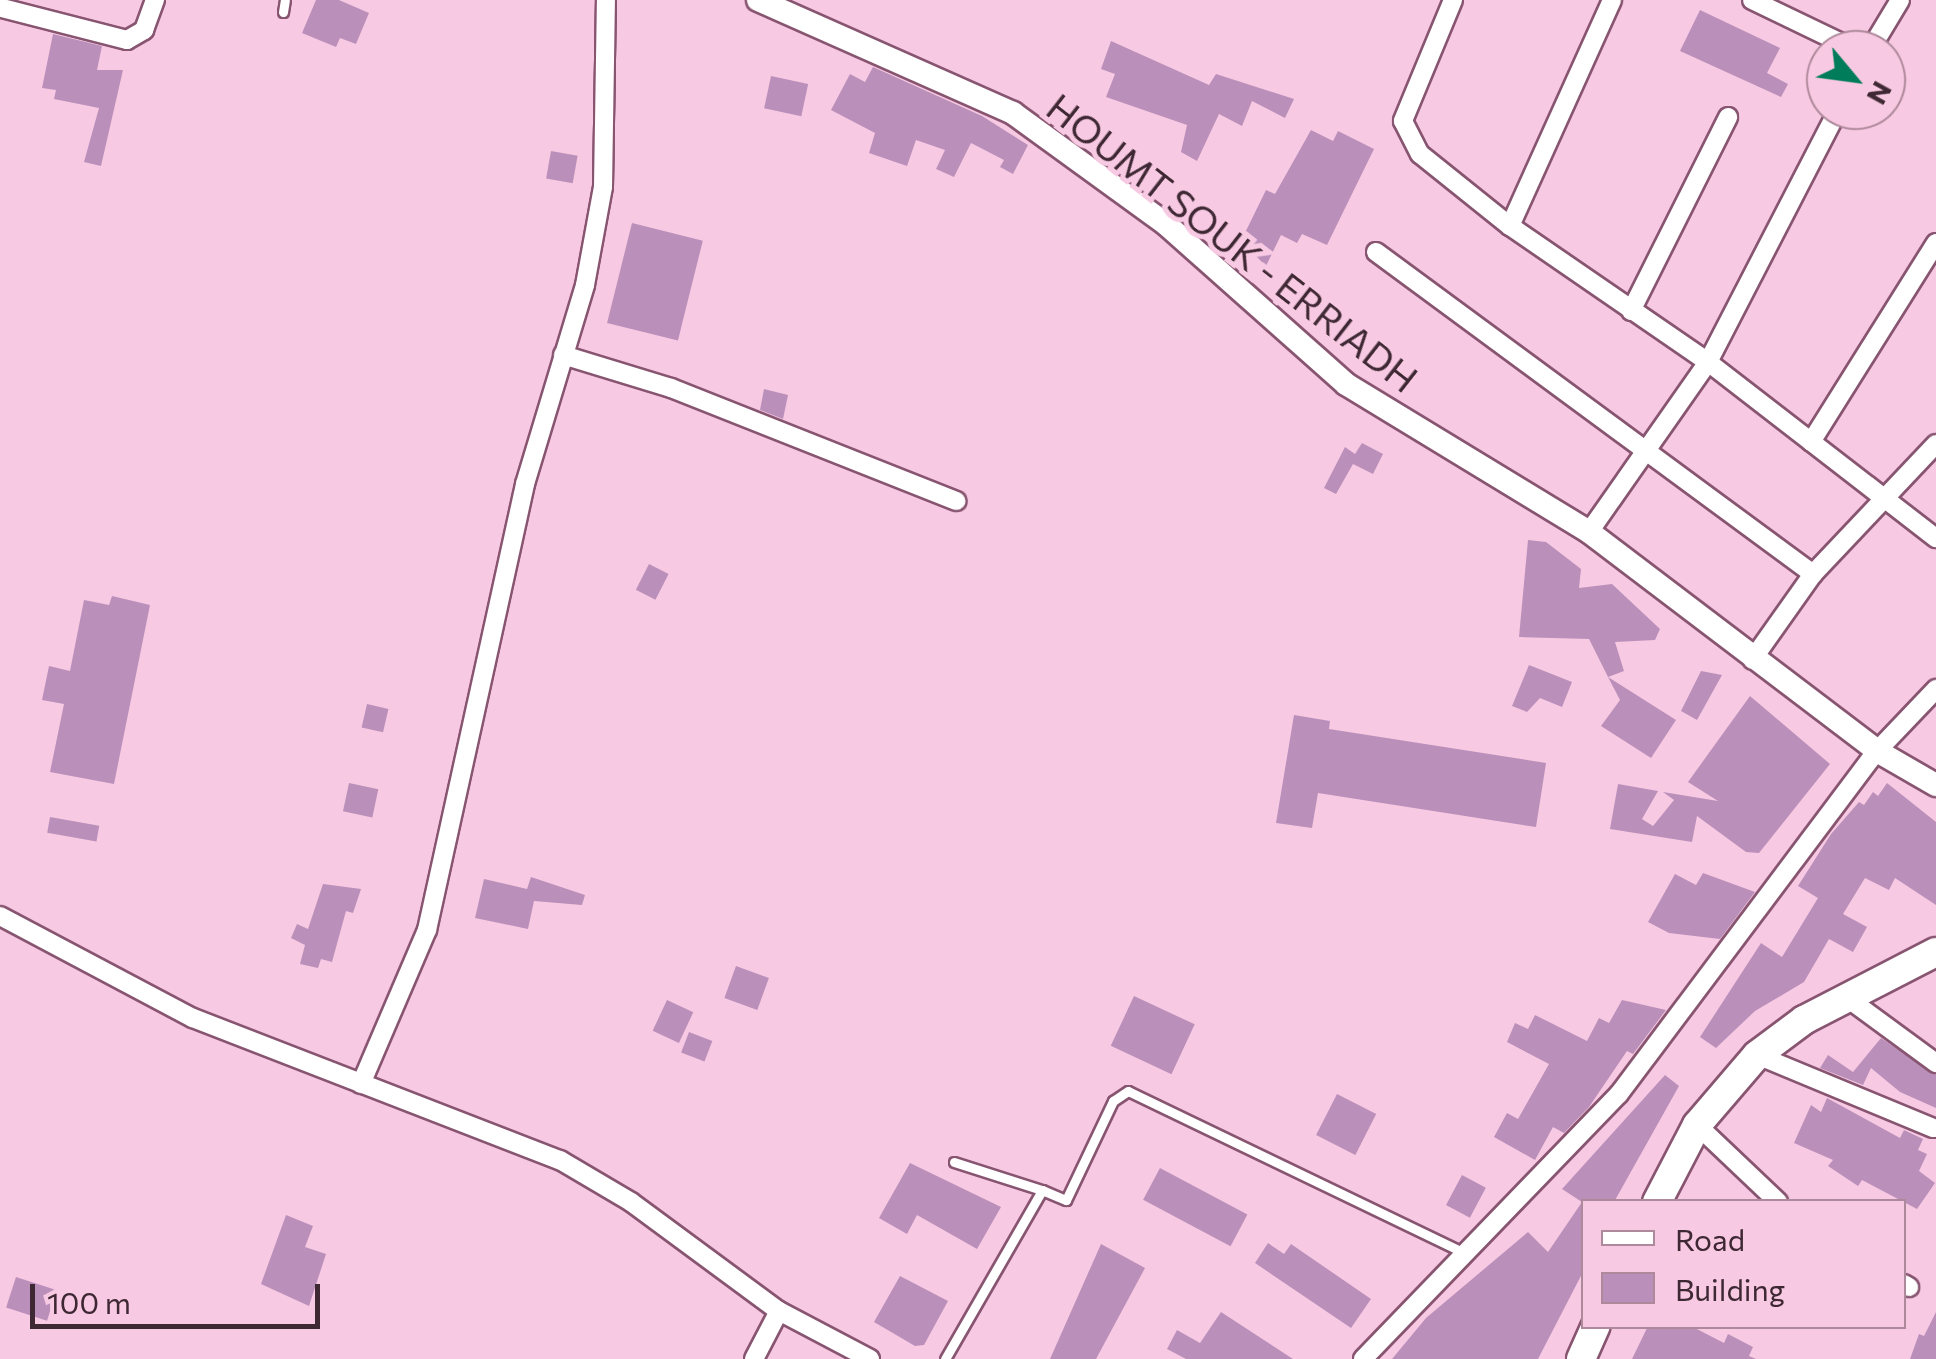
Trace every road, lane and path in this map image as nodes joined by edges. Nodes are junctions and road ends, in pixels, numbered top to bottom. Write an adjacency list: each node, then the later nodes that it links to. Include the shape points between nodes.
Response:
1 (155, 0): 9 (street, via 144,30 126,40)
2 (285, 0): 10 (lane)
3 (606, 0): 19 (street, via 604,186)
4 (758, 0): 26 (street, HOUMT SOUK - ERRIADH, via 1012,113 1167,224 1346,384)
5 (1453, 0): 15 (street, via 1403,121 1420,154)
6 (1612, 0): 15 (street)
7 (1752, 0): 11 (street)
8 (1900, 0): 12 (street)
9 (2, 8)
10 (283, 12)
11 (1814, 30)
12 (1882, 30)
13 (1728, 117): 18 (street)
14 (1828, 130): 20 (street)
15 (1510, 226): 18 (street)
16 (1936, 243): 21 (street)
17 (1376, 252): 23 (street)
18 (1632, 311): 20 (street)
19 (563, 355): 25 (street, via 671,388); 38 (street, via 530,467 427,930)
20 (1708, 362): 21 (street); 23 (street)
21 (1811, 442): 24 (street)
22 (1936, 444): 24 (street)
23 (1648, 448): 26 (street); 28 (street)
24 (1885, 499): 27 (street); 28 (street)
25 (956, 501)
26 (1589, 532): 29 (street, HOUMT SOUK - ERRIADH)
27 (1936, 538)
28 (1813, 574): 29 (street)
29 (1752, 660): 31 (street, HOUMT SOUK - ERRIADH)
30 (1936, 689): 31 (street)
31 (1877, 752): 32 (street, HOUMT SOUK - ERRIADH); 45 (street, via 1618,1094)
32 (1936, 785)
33 (0, 916): 38 (street, via 58,941 159,1002)
34 (1936, 952): 35 (main road)
35 (1846, 997): 36 (main road); 37 (street)
36 (1757, 1055): 39 (main road); 40 (street)
37 (1936, 1063)
38 (361, 1084): 46 (street, via 560,1160 631,1202)
39 (1697, 1125): 43 (main road); 44 (street)
40 (1932, 1128)
41 (954, 1162): 42 (lane)
42 (1042, 1190): 45 (lane, via 1066,1200 1112,1102 1128,1091); 50 (lane)
43 (1658, 1199)
44 (1775, 1199)
45 (1464, 1253): 51 (street)
46 (779, 1311): 48 (street); 49 (street)
47 (1595, 1329): 52 (main road)
48 (754, 1359)
49 (870, 1359)
50 (946, 1359)
51 (1363, 1359)
52 (1581, 1359)

